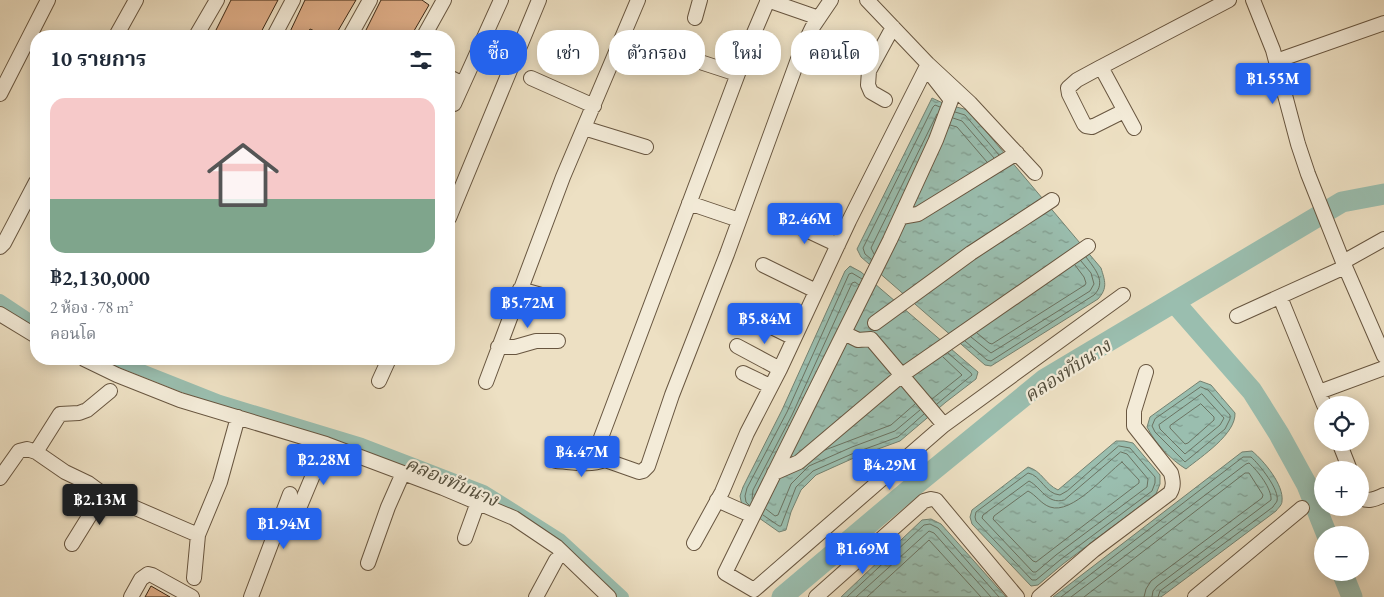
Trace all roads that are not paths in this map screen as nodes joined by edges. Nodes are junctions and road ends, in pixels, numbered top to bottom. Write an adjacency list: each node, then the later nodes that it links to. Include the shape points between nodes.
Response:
1 (48, 0): 20 (street)
2 (136, 0): 21 (street)
3 (216, 0): 22 (street)
4 (293, 0): 23 (street)
5 (370, 0): 24 (street)
6 (444, 0): 25 (street)
7 (501, 0): 34 (street)
8 (539, 0): 47 (street)
9 (638, 0): 38 (street)
10 (700, 0): 16 (street)
11 (768, 0): 17 (street); 26 (street)
12 (868, 0): 19 (street)
13 (1229, 0): 30 (street)
14 (1253, 0): 28 (street)
15 (828, 1): 17 (street)
16 (695, 18)
17 (819, 18): 50 (street, via 801,51)
18 (1384, 23): 28 (street)
19 (893, 27): 29 (street); 36 (street, via 868,77 871,92)
20 (34, 30)
21 (119, 30)
22 (199, 30)
23 (277, 30)
24 (353, 30)
25 (427, 30)
26 (755, 30)
27 (30, 38): 35 (street)
28 (1276, 61): 56 (street, via 1298,144)
29 (927, 66): 43 (street, via 970,102); 49 (street, via 951,100); 53 (street)
30 (1101, 67): 39 (street); 39 (street, via 1068,88 1084,124 1092,127)
31 (737, 75): 48 (street)
32 (531, 78): 38 (street)
33 (455, 81): 34 (street)
34 (463, 84): 37 (street)
35 (0, 94)
36 (885, 100)
37 (455, 102)
38 (594, 106): 40 (street)
39 (1124, 111): 41 (street)
40 (584, 128): 42 (street); 58 (street)
41 (1134, 128)
42 (646, 147)
43 (1017, 153): 44 (street); 49 (street, via 918,214)
44 (1035, 173)
45 (30, 193): 55 (street)
46 (1052, 200): 67 (street, via 971,252)
47 (455, 203)
48 (689, 203): 50 (street); 94 (street, via 599,443 598,455)
49 (901, 217): 64 (street)
50 (739, 220): 94 (street, via 648,466 639,472)
51 (785, 220): 53 (street)
52 (1384, 239): 56 (street)
53 (838, 245): 59 (street)
54 (1088, 246): 83 (street)
55 (0, 247)
56 (1344, 264): 61 (street); 70 (street)
57 (763, 265): 59 (street)
58 (520, 289): 62 (street); 75 (street)
59 (816, 291): 71 (street)
60 (1123, 295): 91 (street)
61 (1280, 297): 66 (street); 88 (street)
62 (552, 298)
63 (739, 312): 71 (street)
64 (855, 312): 67 (street, via 865,310 875,316); 69 (street)
65 (0, 314): 68 (street)
66 (1237, 316)
67 (875, 322): 72 (street)
68 (30, 332)
69 (844, 333): 72 (street, via 858,340); 97 (street)
70 (1379, 333): 76 (street)
71 (794, 338): 80 (street)
72 (872, 339): 83 (street)
73 (558, 341): 75 (street)
74 (737, 346): 80 (street)
75 (498, 347): 85 (street)
76 (1384, 356)
77 (96, 365): 90 (street, via 180,400)
78 (386, 365): 84 (street)
79 (1384, 368): 89 (street)
80 (780, 369): 86 (street)
81 (1146, 372): 122 (street, via 1134,411 1134,426 1171,473 1173,488)
82 (743, 373): 86 (street)
83 (902, 375): 91 (street); 97 (street, via 799,462)
84 (379, 381)
85 (486, 382)
86 (770, 386): 103 (street)
87 (110, 391): 93 (street, via 79,414 60,414)
88 (1321, 396)
89 (1328, 396)
90 (238, 417): 92 (street); 108 (street, via 220,482)
91 (944, 425): 106 (street, via 754,590 725,573)
92 (326, 444): 96 (street); 107 (street)
93 (36, 452): 98 (street, via 19,451); 99 (street)
94 (605, 460): 95 (street, via 591,464)
95 (556, 461)
96 (403, 473): 104 (street); 113 (street)
97 (774, 473): 106 (street)
98 (0, 478)
99 (103, 494): 108 (street); 111 (street)
100 (290, 494): 117 (street)
101 (1384, 495): 102 (street)
102 (1369, 499)
103 (717, 500): 106 (street); 110 (street)
104 (478, 502): 109 (street); 119 (street, via 541,534)
105 (1302, 508): 123 (street)
106 (753, 516)
107 (295, 518)
108 (198, 535): 114 (street)
109 (465, 538)
110 (694, 543)
111 (72, 544)
112 (556, 560): 118 (street)
113 (368, 563)
114 (194, 578)
115 (131, 597): 116 (street, via 141,579 148,574)
116 (192, 597)
117 (251, 597)
118 (536, 597)
119 (609, 597)
120 (816, 597): 121 (street, via 904,518 931,499 936,500)
121 (1017, 597)
122 (1039, 597)
123 (1195, 597)

